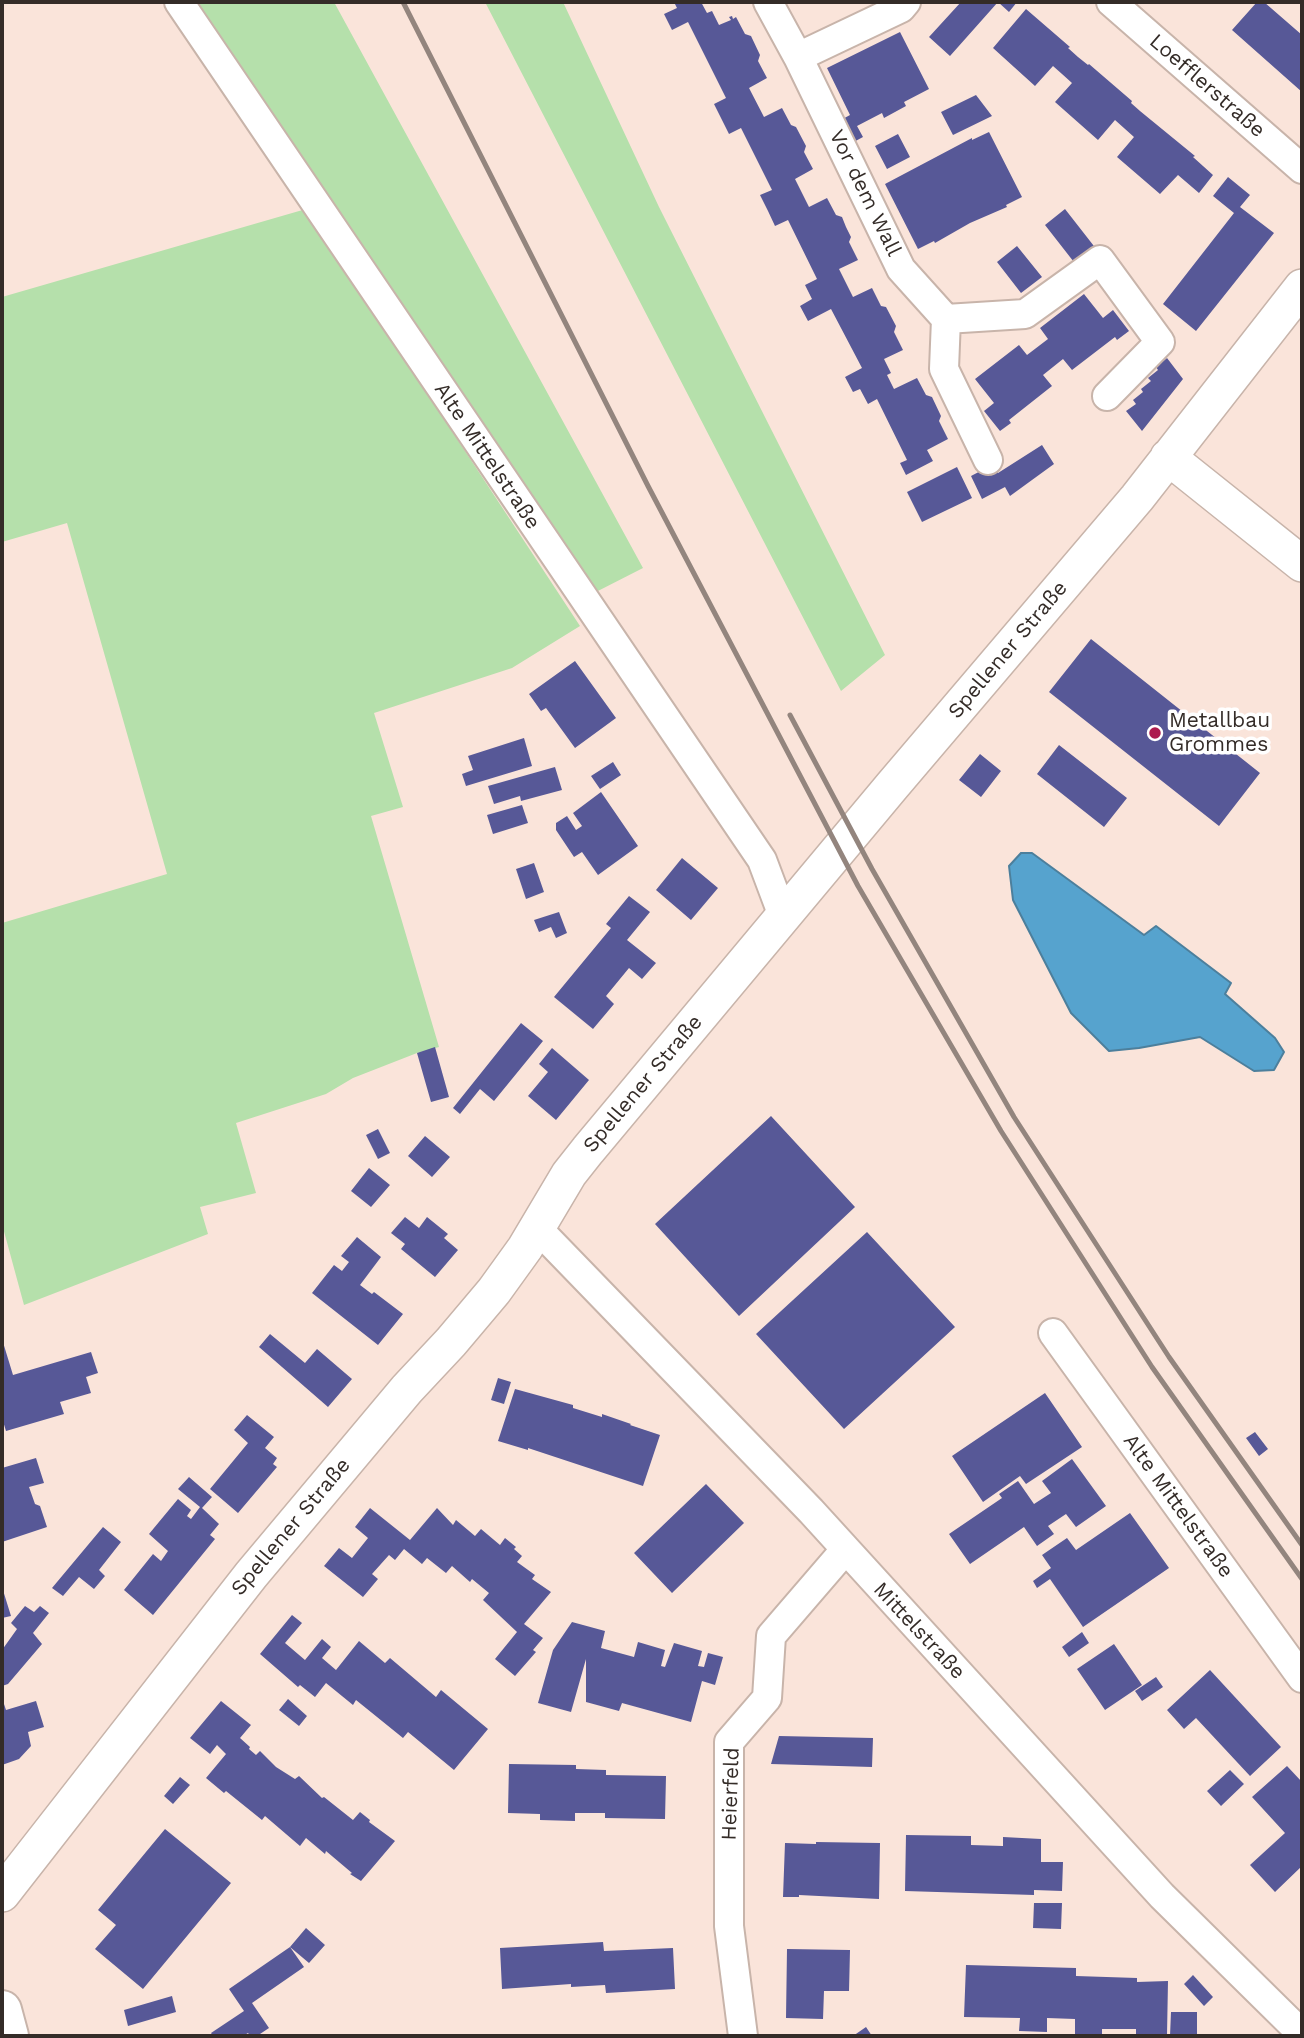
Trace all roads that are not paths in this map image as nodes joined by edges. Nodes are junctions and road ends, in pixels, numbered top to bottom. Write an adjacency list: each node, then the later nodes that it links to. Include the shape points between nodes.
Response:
1 (179, 2): 13 (street, Alte Mittelstraße, via 762,860)
2 (768, 2): 5 (street, Vor dem Wall)
3 (906, 2): 5 (street)
4 (1111, 2): 6 (street, Loefflerstraße)
5 (798, 57): 8 (street, Vor dem Wall, via 901,269)
6 (1302, 169)
7 (1302, 287): 10 (street, Spellener Straße)
8 (947, 319): 9 (street, via 1025,314 1100,260 1160,342); 11 (street, via 944,369)
9 (1107, 396)
10 (1168, 457): 12 (street); 13 (street, Spellener Straße)
11 (988, 460)
12 (1302, 564)
13 (783, 916): 14 (street, Spellener Straße, via 569,1174)
14 (537, 1228): 16 (street, Mittelstraße); 18 (street, Spellener Straße, via 487,1300 251,1575)
15 (1053, 1334): 17 (street, Alte Mittelstraße)
16 (845, 1549): 20 (street, Mittelstraße, via 1162,1896); 22 (street, Heierfeld, via 771,1636 767,1698 729,1742 729,1926)
17 (1302, 1678)
18 (2, 1894)
19 (2, 2010): 21 (main road)
20 (1302, 2034)
21 (9, 2036)
22 (743, 2036)

